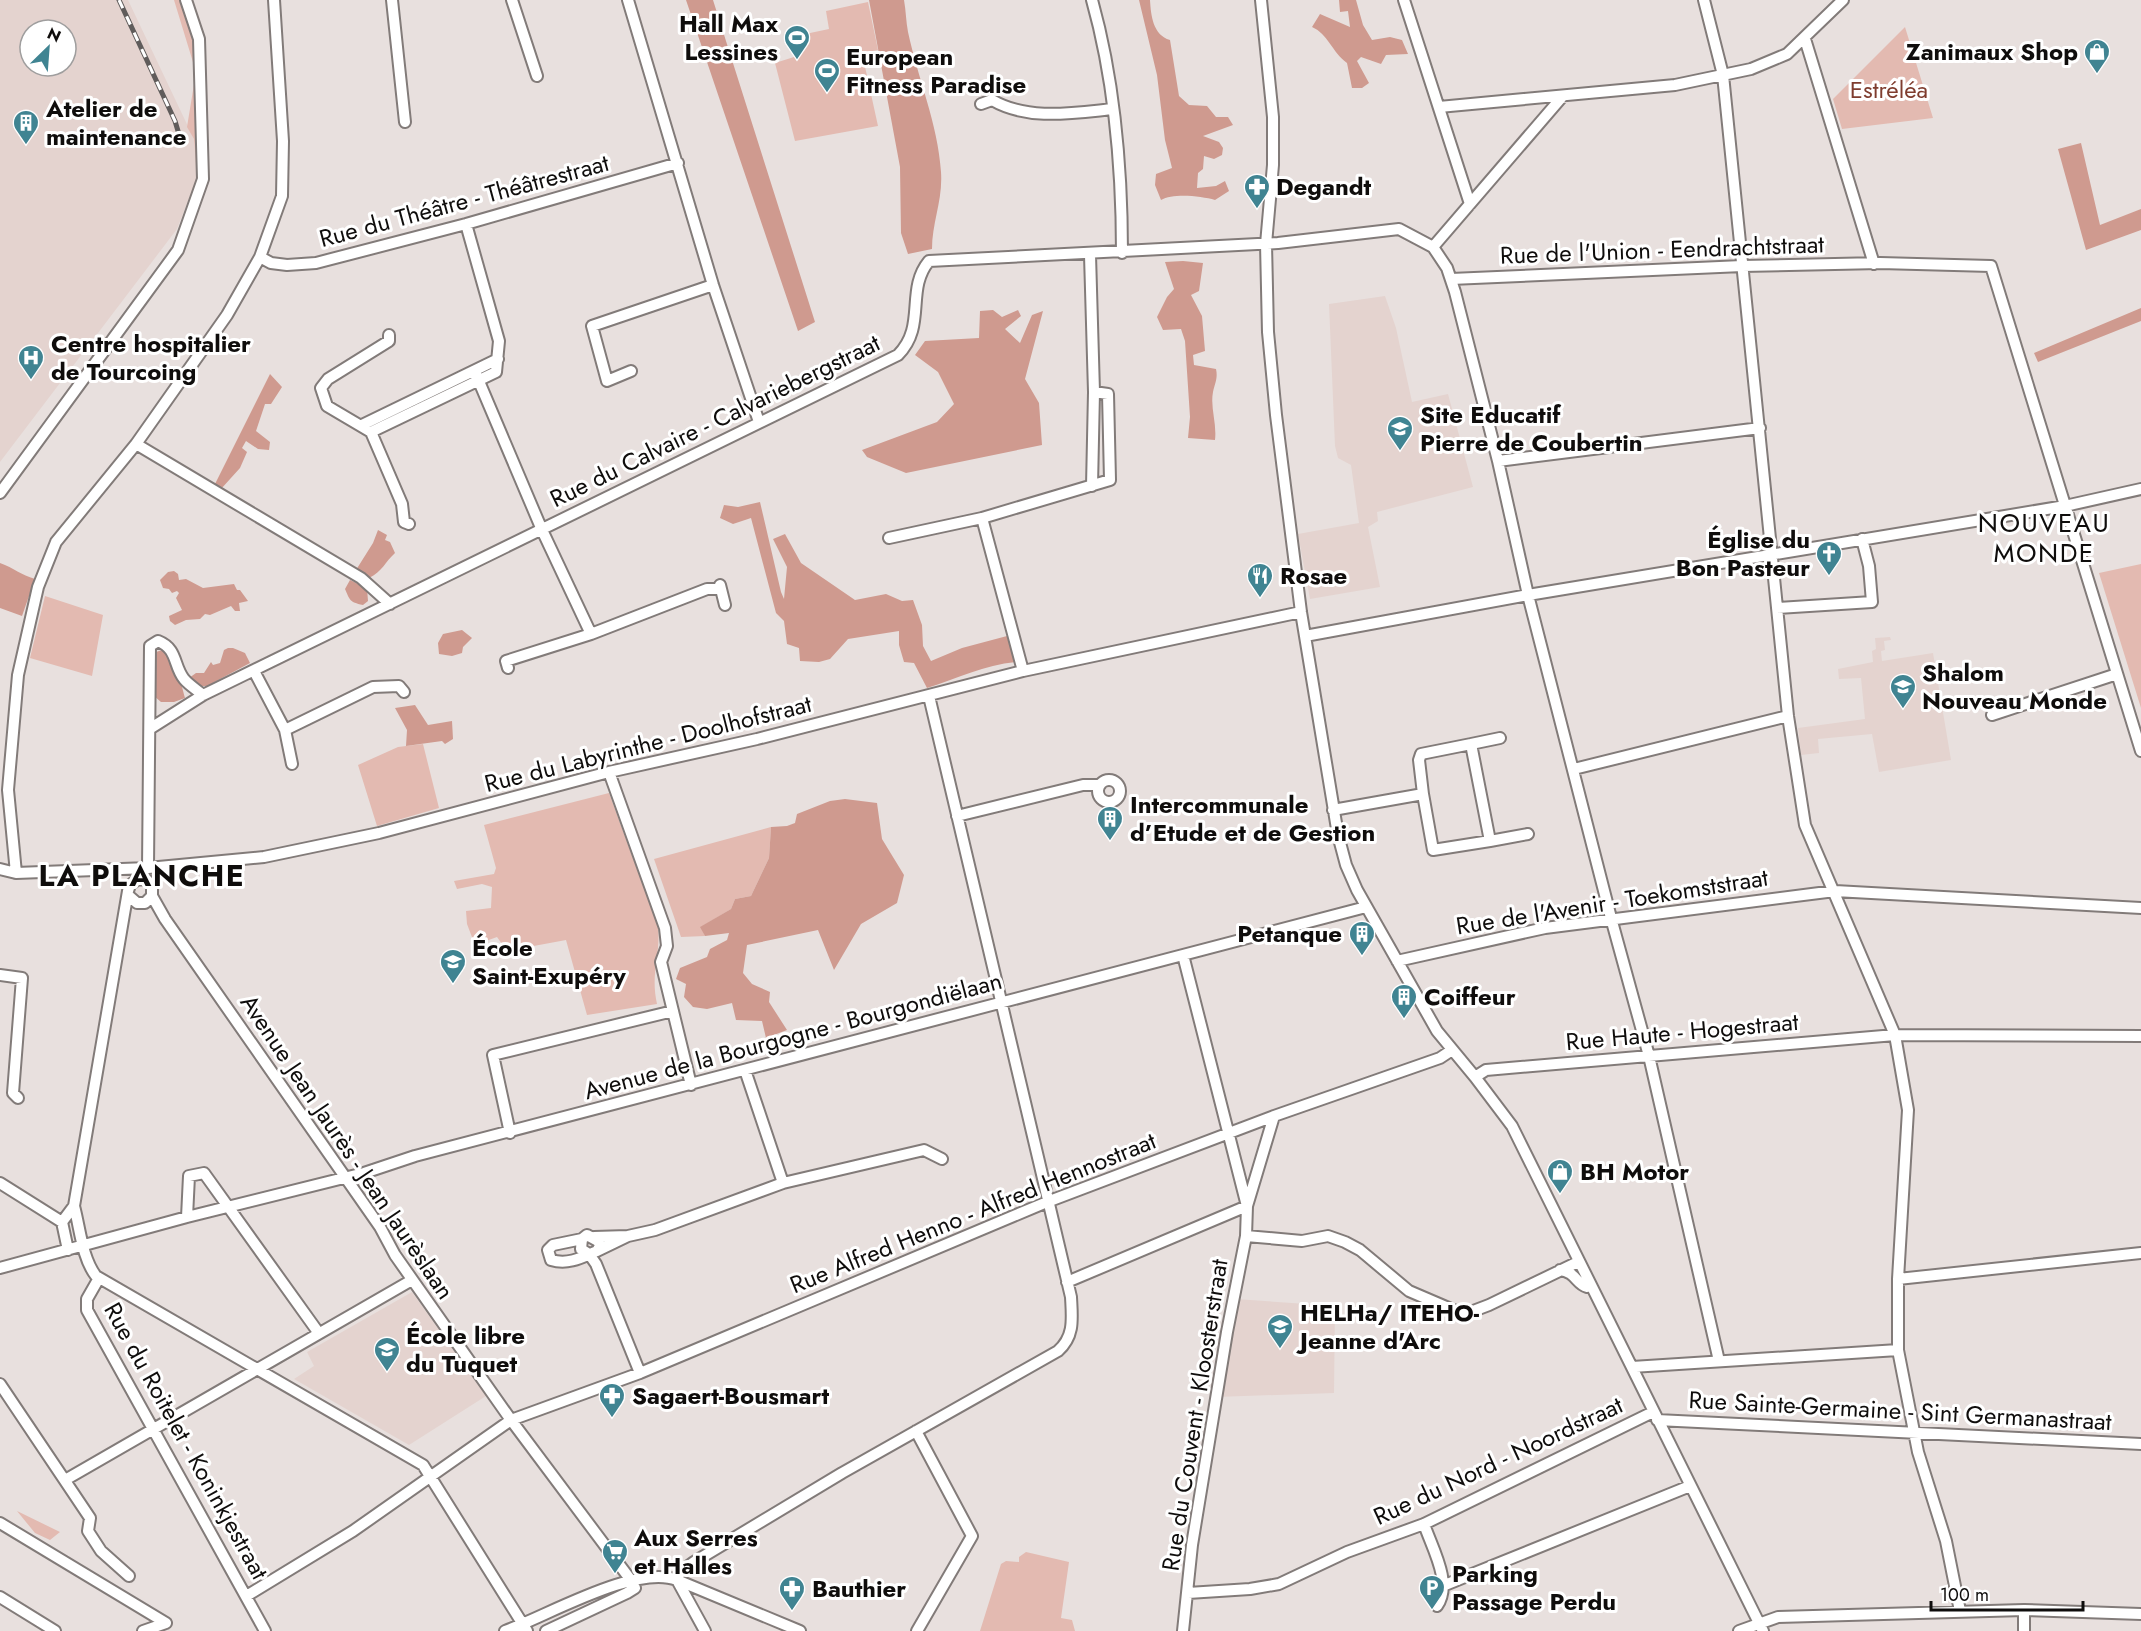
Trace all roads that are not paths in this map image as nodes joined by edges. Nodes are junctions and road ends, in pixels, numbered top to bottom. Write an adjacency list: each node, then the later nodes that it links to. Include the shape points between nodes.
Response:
1 (186, 0): 42 (street, via 199,48 203,179 178,250)
2 (274, 0): 26 (street, via 283,141 282,196)
3 (392, 0): 18 (street)
4 (512, 0): 13 (street)
5 (627, 0): 19 (street)
6 (1092, 0): 17 (street)
7 (1261, 0): 22 (street, via 1273,117 1273,175)
8 (1404, 0): 16 (street)
9 (1704, 0): 12 (street)
10 (1844, 0): 11 (street)
11 (1805, 39): 12 (street, via 1772,63); 27 (street)
12 (1723, 75): 14 (street, via 1675,85); 28 (street)
13 (537, 76)
14 (1562, 97): 16 (street); 20 (street)
15 (981, 104): 17 (street, via 992,100 1018,112 1041,113)
16 (1439, 107): 20 (street)
17 (1113, 109): 24 (street, via 1120,163)
18 (405, 122)
19 (678, 163): 21 (street, Rue du Théâtre - Théâtrestraat); 30 (street)
20 (1470, 204): 23 (street)
21 (466, 224): 26 (street, Rue du Théâtre - Théâtrestraat, via 316,262 288,265); 33 (street, via 499,341 496,372)
22 (1266, 244): 23 (street, Rue du Calvaire - Calvariebergstraat, via 1399,230); 24 (street, Rue du Calvaire - Calvariebergstraat); 54 (street, via 1275,415)
23 (1433, 247): 29 (street)
24 (1122, 253): 25 (street, Rue du Calvaire - Calvariebergstraat)
25 (1090, 255): 34 (street); 35 (street, Rue du Calvaire - Calvariebergstraat, via 929,261 920,272 912,335 898,355)
26 (260, 257): 38 (street, via 227,315)
27 (1874, 264): 28 (street, Rue de l'Union - Eendrachtstraat); 43 (street, Rue de l'Union - Eendrachtstraat, via 1991,266)
28 (1742, 266): 29 (street, Rue de l'Union - Eendrachtstraat); 36 (street)
29 (1451, 279): 39 (street)
30 (713, 285): 32 (street, via 592,326 606,381); 35 (street)
31 (389, 335): 37 (street, via 389,341 328,379 321,388 327,406)
32 (631, 371)
33 (476, 377): 37 (street); 46 (street)
34 (1094, 392): 40 (street); 40 (street, via 1108,394 1110,480)
35 (759, 422): 46 (street, Rue du Calvaire - Calvariebergstraat)
36 (1760, 428): 39 (street); 49 (street)
37 (367, 429): 45 (street, via 402,504 404,522)
38 (136, 444): 51 (street, via 362,578); 82 (street, via 56,542 38,587 18,675 9,790)
39 (1498, 461): 50 (street)
40 (1092, 486): 44 (street)
41 (2141, 489): 43 (street)
42 (0, 493)
43 (2065, 506): 48 (street); 60 (street)
44 (982, 518): 47 (street); 59 (street)
45 (409, 524)
46 (542, 530): 51 (street, Rue du Calvaire - Calvariebergstraat); 55 (street, Rue du Calvaire - Calvariebergstraat)
47 (889, 538)
48 (1862, 539): 49 (street); 53 (street, via 1872,602)
49 (1773, 555): 50 (street); 53 (street)
50 (1528, 595): 56 (street); 72 (street)
51 (390, 604): 58 (street, Rue du Calvaire - Calvariebergstraat)
52 (725, 604): 55 (street, via 720,586)
53 (1777, 608): 65 (street)
54 (1301, 612): 56 (street); 59 (street, Rue du Labyrinthe - Doolhofstraat)
55 (591, 634): 57 (street, via 506,661)
56 (1305, 636): 76 (street)
57 (508, 668)
58 (254, 671): 62 (street, Rue du Calvaire - Calvariebergstraat); 67 (street)
59 (1023, 671): 63 (street, Rue du Labyrinthe - Doolhofstraat)
60 (2116, 675): 64 (street); 70 (street)
61 (404, 692): 67 (street, via 399,686 373,687)
62 (203, 695): 66 (street, Rue du Calvaire - Calvariebergstraat); 66 (street, via 183,677 168,645 158,641 150,646)
63 (929, 696): 73 (street, Rue du Labyrinthe - Doolhofstraat); 77 (street)
64 (1992, 715)
65 (1788, 716): 72 (street); 84 (street, via 1805,825)
66 (151, 728): 81 (street)
67 (285, 730): 71 (street)
68 (1500, 738): 69 (street)
69 (1472, 744): 75 (street, via 1421,754); 79 (street)
70 (2141, 751)
71 (292, 764)
72 (1574, 769): 89 (street)
73 (609, 772): 81 (street, Rue du Labyrinthe - Doolhofstraat, via 379,833 264,857); 94 (street, via 666,928 667,946 661,962)
74 (1100, 785): 77 (street, via 1083,785)
75 (1423, 794): 76 (street); 79 (street, via 1433,850)
76 (1333, 810): 87 (street, via 1346,865)
77 (957, 816): 93 (street)
78 (1528, 834): 79 (street)
79 (1490, 841)
80 (0, 869): 82 (street, Rue du Labyrinthe - Doolhofstraat)
81 (145, 871): 82 (street, Rue du Labyrinthe - Doolhofstraat); 83 (street); 83 (street); 85 (street, Rue du Roitelet - Koninkjestraat, via 130,885)
82 (16, 873)
83 (150, 883): 86 (street)
84 (1836, 891): 88 (street, Rue de l'Avenir - Toekomststraat); 89 (street, Rue de l'Avenir - Toekomststraat); 95 (street)
85 (129, 896): 86 (street, via 141,904); 111 (street, Rue du Roitelet - Koninkjestraat)
86 (152, 896): 107 (street, Avenue Jean Jaurès - Jean Jaurèslaan)
87 (1366, 907): 90 (street, Avenue de la Bourgogne - Bourgondiëlaan); 91 (street)
88 (2141, 908)
89 (1611, 918): 91 (street, Rue de l'Avenir - Toekomststraat, via 1488,939); 98 (street)
90 (1183, 955): 93 (street, Avenue de la Bourgogne - Bourgondiëlaan); 104 (street, Rue du Couvent - Kloosterstraat)
91 (1397, 961): 97 (street)
92 (0, 975): 102 (street, via 22,978 13,1093)
93 (1000, 1003): 99 (street, Avenue de la Bourgogne - Bourgondiëlaan); 110 (street)
94 (672, 1011): 101 (street); 105 (street, via 493,1054)
95 (1895, 1035): 96 (street, Rue Haute - Hogestraat); 98 (street, Rue Haute - Hogestraat); 127 (street, via 1908,1110)
96 (2141, 1036)
97 (1452, 1050): 100 (street); 103 (street, Rue Alfred Henno - Alfred Hennostraat, via 1440,1058)
98 (1649, 1056): 100 (street, Rue Haute - Hogestraat, via 1486,1070); 133 (street)
99 (745, 1071): 101 (street, Avenue de la Bourgogne - Bourgondiëlaan); 109 (street)
100 (1475, 1077): 123 (street, via 1512,1126)
101 (692, 1085): 105 (street, Avenue de la Bourgogne - Bourgondiëlaan)
102 (18, 1098)
103 (1274, 1116): 104 (street, Rue Alfred Henno - Alfred Hennostraat); 112 (street, Rue du Couvent - Kloosterstraat)
104 (1229, 1132): 110 (street, Rue Alfred Henno - Alfred Hennostraat); 112 (street, Rue du Couvent - Kloosterstraat)
105 (510, 1133): 107 (street, Avenue de la Bourgogne - Bourgondiëlaan)
106 (942, 1159): 109 (street, via 924,1150)
107 (343, 1177): 113 (street, Avenue de la Bourgogne - Bourgondiëlaan); 128 (street, Avenue Jean Jaurès - Jean Jaurèslaan)
108 (0, 1183): 115 (street)
109 (783, 1183): 116 (street, via 655,1230)
110 (1047, 1202): 129 (street); 136 (street, Rue Alfred Henno - Alfred Hennostraat)
111 (74, 1206): 115 (street, Rue du Roitelet - Koninkjestraat); 119 (street, Rue du Roitelet - Koninkjestraat, via 84,1239)
112 (1247, 1206): 117 (street, Rue du Couvent - Kloosterstraat); 129 (street)
113 (230, 1207): 114 (street, Avenue de la Bourgogne - Bourgondiëlaan); 114 (street, via 204,1173 189,1176); 131 (street)
114 (187, 1217): 119 (street, Avenue de la Bourgogne - Bourgondiëlaan)
115 (62, 1222): 120 (street)
116 (628, 1236): 118 (street); 121 (street)
117 (1246, 1236): 125 (street, via 1302,1241 1328,1236 1345,1242 1409,1291 1458,1312 1468,1313 1489,1305); 153 (street, Rue du Couvent - Kloosterstraat, via 1208,1443)
118 (588, 1238): 121 (street, via 600,1246); 121 (street, via 580,1249); 121 (street, via 553,1245 548,1250 551,1260 564,1264)
119 (82, 1246): 120 (street, Avenue de la Bourgogne - Bourgondiëlaan); 126 (street, Rue du Roitelet - Koninkjestraat)
120 (68, 1250): 124 (street, Avenue de la Bourgogne - Bourgondiëlaan)
121 (593, 1253): 136 (street)
122 (2141, 1253): 127 (street)
123 (1578, 1262): 125 (street); 130 (street)
124 (0, 1268)
125 (1560, 1270): 130 (street, via 1573,1274 1582,1286)
126 (99, 1278): 135 (street); 140 (street, Rue du Roitelet - Koninkjestraat, via 87,1299 87,1310)
127 (1898, 1279): 132 (street)
128 (412, 1280): 131 (street); 139 (street, Avenue Jean Jaurès - Jean Jaurèslaan)
129 (1067, 1282): 141 (street, via 1072,1319 1068,1343)
130 (1590, 1288): 134 (street)
131 (318, 1332): 135 (street)
132 (1898, 1350): 133 (street); 142 (street)
133 (1719, 1361): 134 (street)
134 (1632, 1366): 138 (street)
135 (258, 1368): 140 (street); 144 (street, via 423,1464)
136 (640, 1373): 139 (street, Rue Alfred Henno - Alfred Hennostraat)
137 (0, 1384): 145 (street)
138 (1655, 1416): 142 (street, Rue Sainte-Germaine - Sint Germanastraat); 146 (street); 148 (street, Rue du Nord - Noordstraat)
139 (511, 1420): 144 (street, Rue Alfred Henno - Alfred Hennostraat); 150 (street, Avenue Jean Jaurès - Jean Jaurèslaan)
140 (155, 1429): 145 (street); 154 (street, Rue du Roitelet - Koninkjestraat)
141 (916, 1431): 151 (street, via 694,1562 680,1572); 169 (street, via 972,1536)
142 (1914, 1432): 143 (street, Rue Sainte-Germaine - Sint Germanastraat); 158 (street, via 1946,1540)
143 (2141, 1444)
144 (431, 1477): 154 (street, Rue Alfred Henno - Alfred Hennostraat, via 353,1531); 160 (street)
145 (65, 1480): 149 (street, via 90,1518 88,1531 101,1551)
146 (1690, 1486): 152 (street); 161 (street)
147 (0, 1523): 163 (street, via 166,1623)
148 (1424, 1524): 152 (street); 153 (street, Rue du Nord - Noordstraat, via 1347,1552 1279,1584)
149 (129, 1576)
150 (630, 1579): 151 (street, via 662,1576); 160 (street); 166 (street, via 635,1588 627,1593)
151 (677, 1580): 167 (street); 168 (street)
152 (1444, 1585): 156 (street, via 1443,1598)
153 (1188, 1593): 170 (street, Rue du Couvent - Kloosterstraat)
154 (248, 1595): 164 (street, Rue du Roitelet - Koninkjestraat)
155 (0, 1597): 162 (street)
156 (1437, 1606)
157 (2024, 1610): 158 (street); 159 (street); 172 (street)
158 (1960, 1611): 161 (street, via 1778,1617)
159 (2141, 1614)
160 (525, 1627): 165 (street)
161 (1761, 1627): 171 (street)
162 (55, 1631)
163 (143, 1631)
164 (265, 1631)
165 (505, 1631)
166 (546, 1631)
167 (705, 1631)
168 (800, 1631)
169 (917, 1631)
170 (1183, 1631)
171 (1739, 1631)
172 (2024, 1631)

